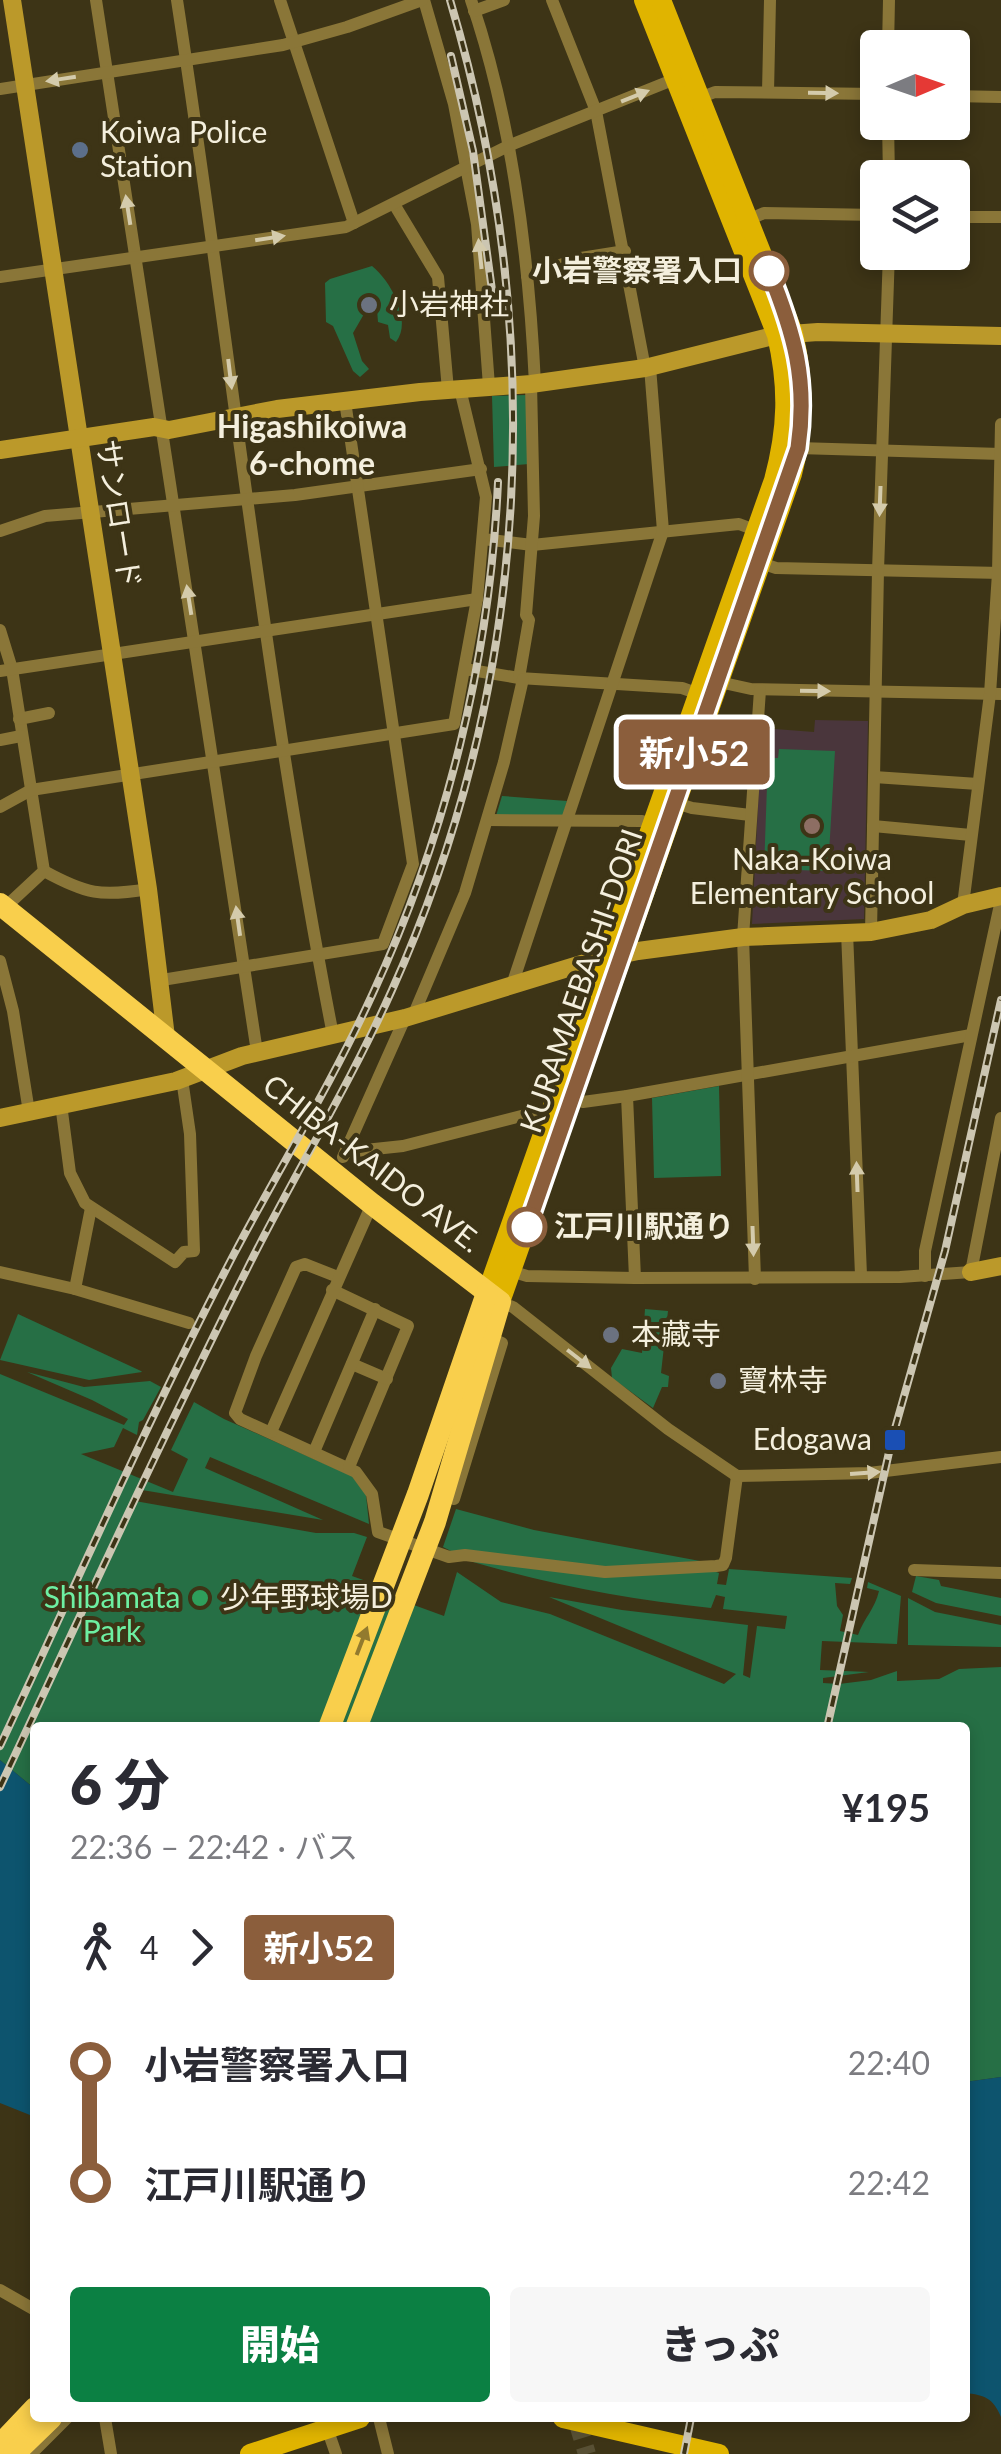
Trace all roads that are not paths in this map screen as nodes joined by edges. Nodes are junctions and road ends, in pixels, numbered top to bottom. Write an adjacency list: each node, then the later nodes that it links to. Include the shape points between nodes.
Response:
1 (12, 0): 18 (street, サンロード)
2 (96, 0): 16 (street)
3 (178, 0): 15 (street)
4 (280, 0): 14 (street)
5 (423, 0): 14 (street); 27 (street)
6 (504, 0): 12 (street)
7 (552, 0): 25 (street)
8 (644, 0): 17 (main road, KURAMAEBASHI-DORI)
9 (661, 0): 24 (main road, KURAMAEBASHI-DORI)
10 (770, 0): 20 (street)
11 (888, 0): 13 (street)
12 (472, 6): 26 (street)
13 (888, 30)
14 (294, 40): 15 (street); 33 (street)
15 (187, 60): 16 (street); 34 (street)
16 (107, 72): 18 (street, one-way to 18); 36 (street, one-way to 16)
17 (675, 79): 25 (street, one-way to 17); 41 (main road, KURAMAEBASHI-DORI)
18 (25, 85): 19 (street); 37 (street, サンロード)
19 (0, 89)
20 (768, 92): 21 (street, one-way to 21); 24 (street)
21 (860, 94)
22 (970, 96): 23 (street)
23 (1001, 97)
24 (700, 98): 32 (main road, KURAMAEBASHI-DORI)
25 (596, 111): 26 (street); 35 (street)
26 (508, 146): 27 (street); 39 (street)
27 (467, 169): 28 (street); 46 (street, one-way to 27)
28 (394, 204): 33 (street); 47 (street, via 438,278)
29 (860, 215): 32 (street, via 764,213)
30 (970, 217): 31 (street)
31 (1001, 217)
32 (748, 220): 41 (main road, KURAMAEBASHI-DORI)
33 (354, 223): 34 (street, one-way to 33)
34 (214, 246): 36 (street); 49 (street, one-way to 49)
35 (625, 251): 39 (street); 44 (street)
36 (135, 257): 37 (street); 51 (street)
37 (53, 270): 40 (street); 52 (street, サンロード)
38 (889, 270): 42 (street)
39 (528, 276): 45 (street)
40 (0, 277)
41 (785, 334): 42 (street); 44 (street); 53 (main road, KURAMAEBASHI-DORI, via 802,398); 62 (main road, KURAMAEBASHI-DORI, via 787,422)
42 (887, 334): 43 (street); 55 (street)
43 (1001, 336)
44 (647, 368): 45 (street); 64 (street)
45 (533, 384): 46 (street); 66 (street)
46 (489, 386): 47 (street)
47 (454, 389): 48 (street); 57 (street)
48 (344, 401): 49 (street); 58 (street)
49 (236, 418): 51 (street); 59 (street)
50 (1001, 424): 56 (street)
51 (162, 428): 52 (street); 60 (street)
52 (79, 439): 54 (street); 61 (street, サンロード)
53 (798, 448): 55 (street); 67 (main road, KURAMAEBASHI-DORI)
54 (0, 450)
55 (881, 450): 56 (street); 68 (street, one-way to 68)
56 (1000, 454): 69 (street)
57 (481, 469): 58 (street); 65 (street)
58 (355, 487): 59 (street); 71 (street)
59 (247, 497): 60 (street); 73 (street)
60 (174, 503): 61 (street); 74 (street, one-way to 60)
61 (91, 512): 63 (street, via 45,516); 75 (street, サンロード)
62 (755, 530): 64 (street, via 739,524); 83 (main road, KURAMAEBASHI-DORI)
63 (0, 531)
64 (664, 531): 66 (street); 80 (street)
65 (483, 539): 66 (street); 70 (street)
66 (532, 546): 78 (street)
67 (761, 563): 68 (street); 79 (main road, KURAMAEBASHI-DORI)
68 (878, 570): 69 (street); 82 (street)
69 (999, 573): 84 (street)
70 (477, 599): 71 (street); 76 (street)
71 (376, 614): 73 (street); 87 (street)
72 (0, 630): 77 (street)
73 (268, 630): 74 (street); 90 (street)
74 (195, 642): 75 (street); 91 (street)
75 (112, 656): 77 (street); 92 (street, サンロード)
76 (465, 669): 78 (street); 87 (street, via 454,724)
77 (6, 670): 86 (street)
78 (521, 679): 80 (street); 99 (street)
79 (719, 682): 81 (street); 96 (main road, KURAMAEBASHI-DORI)
80 (613, 684): 83 (street); 100 (street)
81 (760, 690): 82 (street, one-way to 82); 98 (street)
82 (875, 692): 84 (street); 93 (street)
83 (699, 694): 101 (main road, KURAMAEBASHI-DORI)
84 (995, 694): 94 (street)
85 (49, 713): 86 (street)
86 (18, 718): 88 (street)
87 (393, 734): 90 (street); 112 (street, via 413,864 383,944)
88 (21, 736): 89 (street); 95 (street)
89 (0, 740)
90 (286, 750): 91 (street); 112 (street)
91 (215, 761): 92 (street); 115 (street, one-way to 91)
92 (131, 774): 95 (street); 105 (street, サンロード)
93 (874, 777): 94 (street); 102 (street)
94 (978, 784): 103 (street)
95 (31, 790): 97 (street); 104 (street)
96 (676, 803): 98 (street); 113 (main road, KURAMAEBASHI-DORI)
97 (0, 807)
98 (750, 815): 111 (street)
99 (488, 820): 100 (street); 118 (street, via 465,893)
100 (566, 820): 101 (street); 117 (street)
101 (652, 824): 113 (main road, KURAMAEBASHI-DORI)
102 (873, 826): 103 (street); 110 (street)
103 (971, 835): 107 (street)
104 (44, 870): 105 (street, via 75,888 108,896); 108 (street)
105 (148, 889): 116 (street, サンロード)
106 (1001, 898): 107 (street); 121 (street)
107 (963, 905): 110 (street, via 931,920)
108 (1, 908): 122 (highway, CHIBA-KAIDO AVE.)
109 (848, 932): 110 (street); 111 (street); 124 (street)
110 (871, 932)
111 (744, 937): 113 (street); 126 (street)
112 (318, 954): 115 (street); 120 (street)
113 (614, 956): 117 (street); 129 (main road, KURAMAEBASHI-DORI); 132 (main road, KURAMAEBASHI-DORI)
114 (0, 961): 119 (street)
115 (244, 967): 116 (street); 123 (street)
116 (162, 980): 122 (street, サンロード)
117 (512, 985): 118 (street)
118 (409, 1017): 120 (street); 135 (street)
119 (7, 1019): 131 (street)
120 (334, 1035): 123 (street)
121 (971, 1035): 124 (street); 144 (street)
122 (166, 1036): 125 (highway, CHIBA-KAIDO AVE.)
123 (257, 1052): 125 (street)
124 (852, 1054): 126 (street); 143 (street, one-way to 124)
125 (205, 1070): 127 (street); 136 (highway, CHIBA-KAIDO AVE.)
126 (746, 1074): 128 (street); 146 (street, one-way to 146)
127 (182, 1079): 130 (street); 138 (street, via 194,1251 175,1262)
128 (627, 1096): 129 (street); 145 (street)
129 (572, 1099): 140 (main road, KURAMAEBASHI-DORI)
130 (60, 1104): 131 (street); 138 (street, via 70,1173)
131 (28, 1112): 133 (street)
132 (549, 1116): 135 (street, via 534,1113 403,1146); 140 (main road, KURAMAEBASHI-DORI)
133 (0, 1118)
134 (1001, 1118): 142 (street)
135 (346, 1152): 136 (street)
136 (332, 1173): 137 (highway, CHIBA-KAIDO AVE.)
137 (372, 1204): 147 (street); 149 (highway, CHIBA-KAIDO AVE.)
138 (91, 1208): 148 (street)
139 (1001, 1266): 142 (street)
140 (504, 1268): 145 (street, via 527,1276); 149 (main road, KURAMAEBASHI-DORI)
141 (0, 1272): 148 (street)
142 (971, 1272): 144 (street)
143 (861, 1275): 144 (street); 146 (street)
144 (925, 1276)
145 (635, 1278): 146 (street)
146 (755, 1278)
147 (335, 1284): 150 (street); 155 (street); 155 (street, via 305,1264 296,1267 256,1356 235,1412)
148 (75, 1288): 151 (street)
149 (486, 1292): 152 (highway); 159 (street, one-way to 159); 161 (highway, via 470,1295)
150 (375, 1310): 153 (street); 154 (street, via 408,1326)
151 (189, 1323)
152 (490, 1338): 160 (street, via 502,1343); 162 (highway)
153 (352, 1364): 154 (street); 156 (street)
154 (387, 1378): 158 (street)
155 (271, 1432): 156 (street)
156 (314, 1452): 158 (street)
157 (1001, 1457): 159 (street, one-way to 157, via 869,1473)
158 (348, 1467): 161 (street, via 372,1494 378,1532)
159 (738, 1476): 162 (street, via 722,1565 605,1572)
160 (454, 1499)
161 (398, 1547): 162 (street); 165 (highway, one-way to 161)
162 (422, 1556): 166 (highway)
163 (914, 1570): 164 (street)
164 (1001, 1573)
165 (331, 1722)
166 (358, 1722)
167 (0, 2290): 168 (street)
168 (30, 2307)
169 (30, 2413): 177 (highway)
170 (47, 2422): 178 (highway)
171 (63, 2422): 179 (street)
172 (106, 2422): 180 (street)
173 (347, 2422): 176 (main road)
174 (380, 2422): 183 (street)
175 (581, 2422): 184 (main road)
176 (327, 2428): 181 (main road); 182 (street)
177 (0, 2446)
178 (14, 2454)
179 (31, 2454)
180 (111, 2454)
181 (250, 2454)
182 (336, 2454)
183 (388, 2454)
184 (719, 2454)

